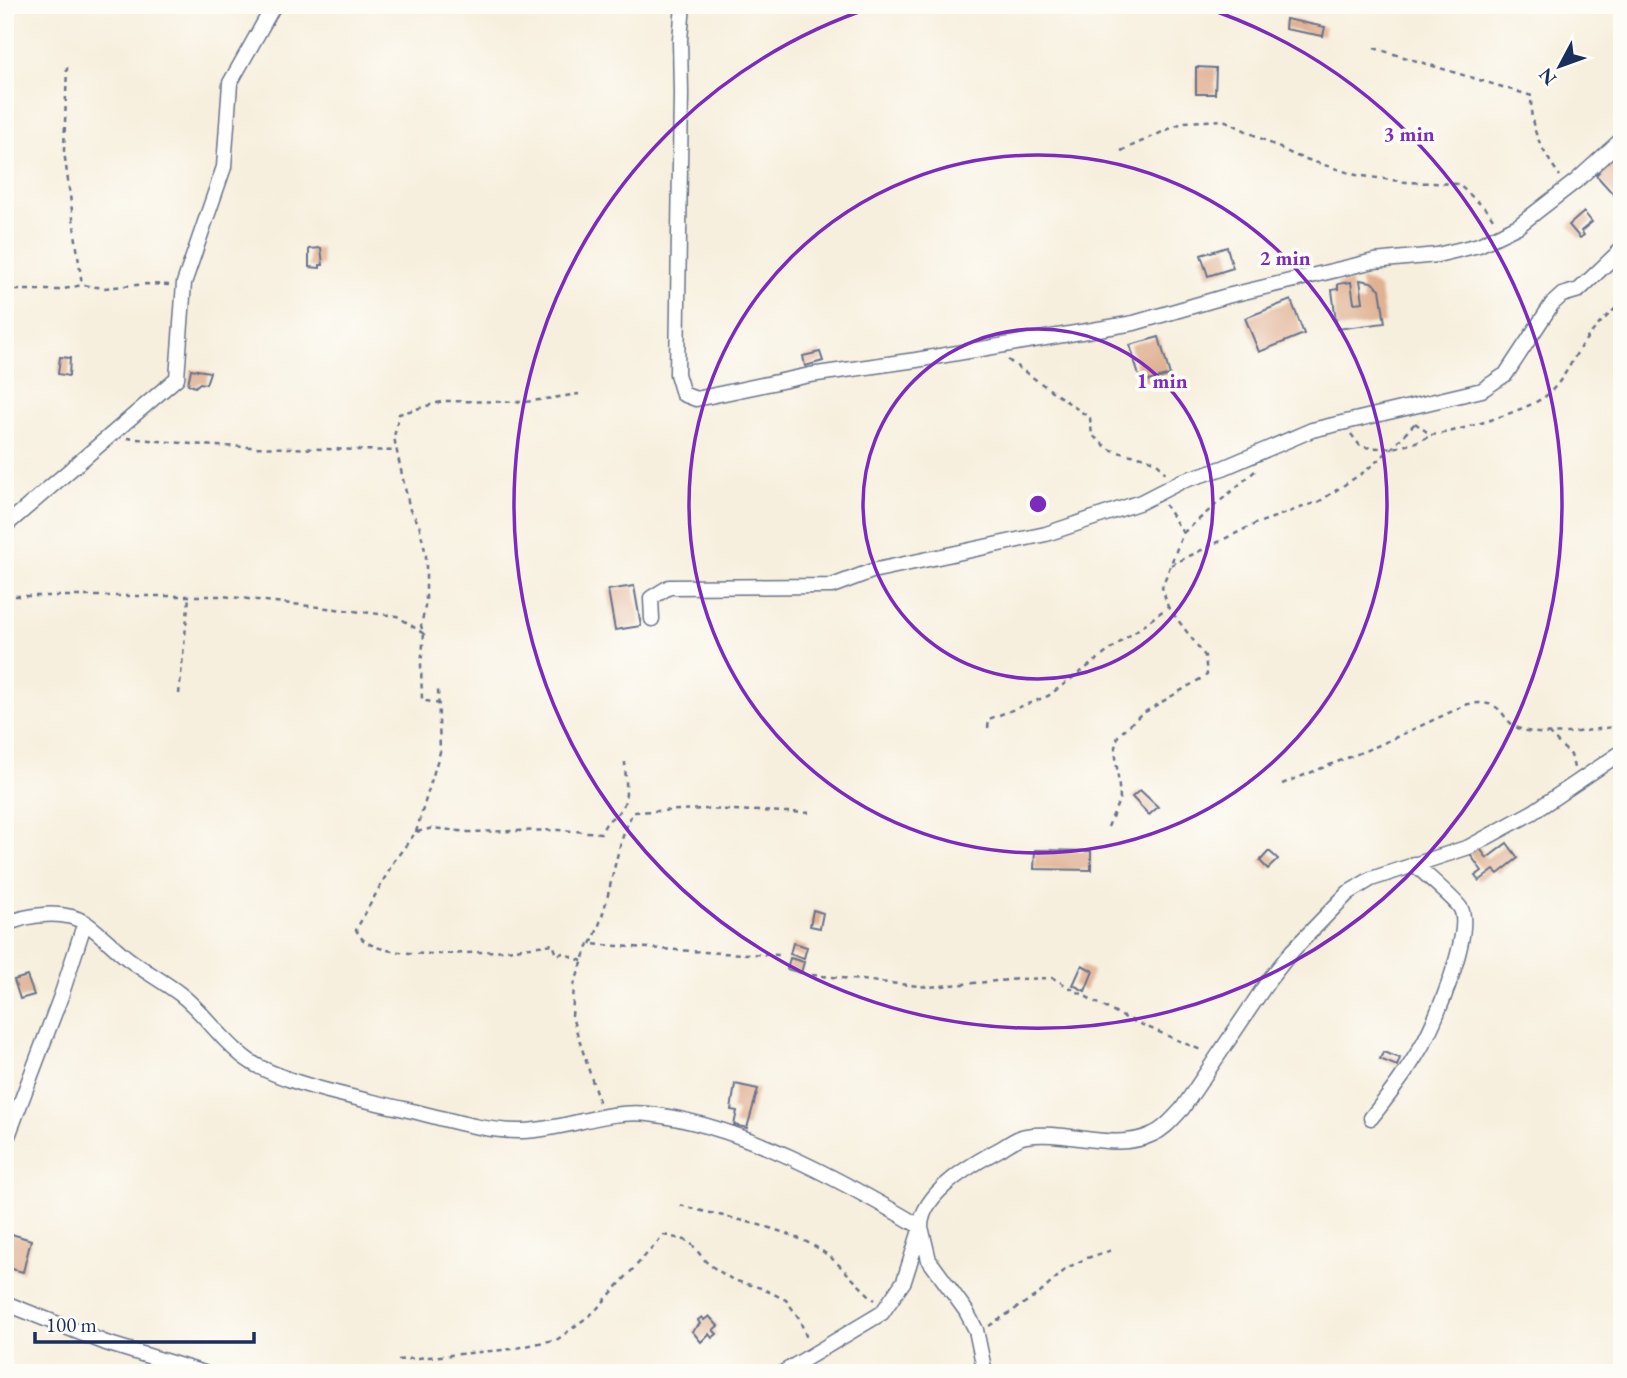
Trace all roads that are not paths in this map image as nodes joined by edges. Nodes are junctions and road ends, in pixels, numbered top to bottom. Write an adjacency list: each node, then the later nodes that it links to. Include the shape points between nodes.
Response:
1 (274, 5): 5 (street, via 230,83 223,167 184,287 177,378)
2 (683, 5): 3 (street, via 677,374 683,394 696,400 798,377 1134,323 1362,264 1479,245 1518,226)
3 (1622, 139)
4 (1622, 248): 6 (street, via 1579,290 1552,304 1516,362 1502,379 1482,390 1312,430 1141,502 1046,534 872,571 832,586 669,587 652,598)
5 (5, 526)
6 (652, 619)
7 (1622, 752): 8 (street, via 1533,812 1469,847)
8 (1414, 864): 11 (street, via 1462,909 1465,928 1438,1014 1401,1079); 13 (street, via 1371,879 1348,893 1292,951 1167,1124 1153,1134 1114,1142 1055,1134 1023,1136 943,1187 921,1218)
9 (85, 922): 10 (street, via 34,915); 12 (street); 13 (street, via 128,959 180,994 248,1061 291,1080 370,1102 507,1130 544,1129 604,1115 669,1117 734,1136 849,1186)
10 (5, 925)
11 (1371, 1118)
12 (5, 1144)
13 (921, 1227): 16 (street, via 904,1281 882,1313); 17 (street, via 929,1260 976,1332)
14 (5, 1303): 15 (street, via 106,1343)
15 (204, 1373)
16 (782, 1373)
17 (985, 1373)

